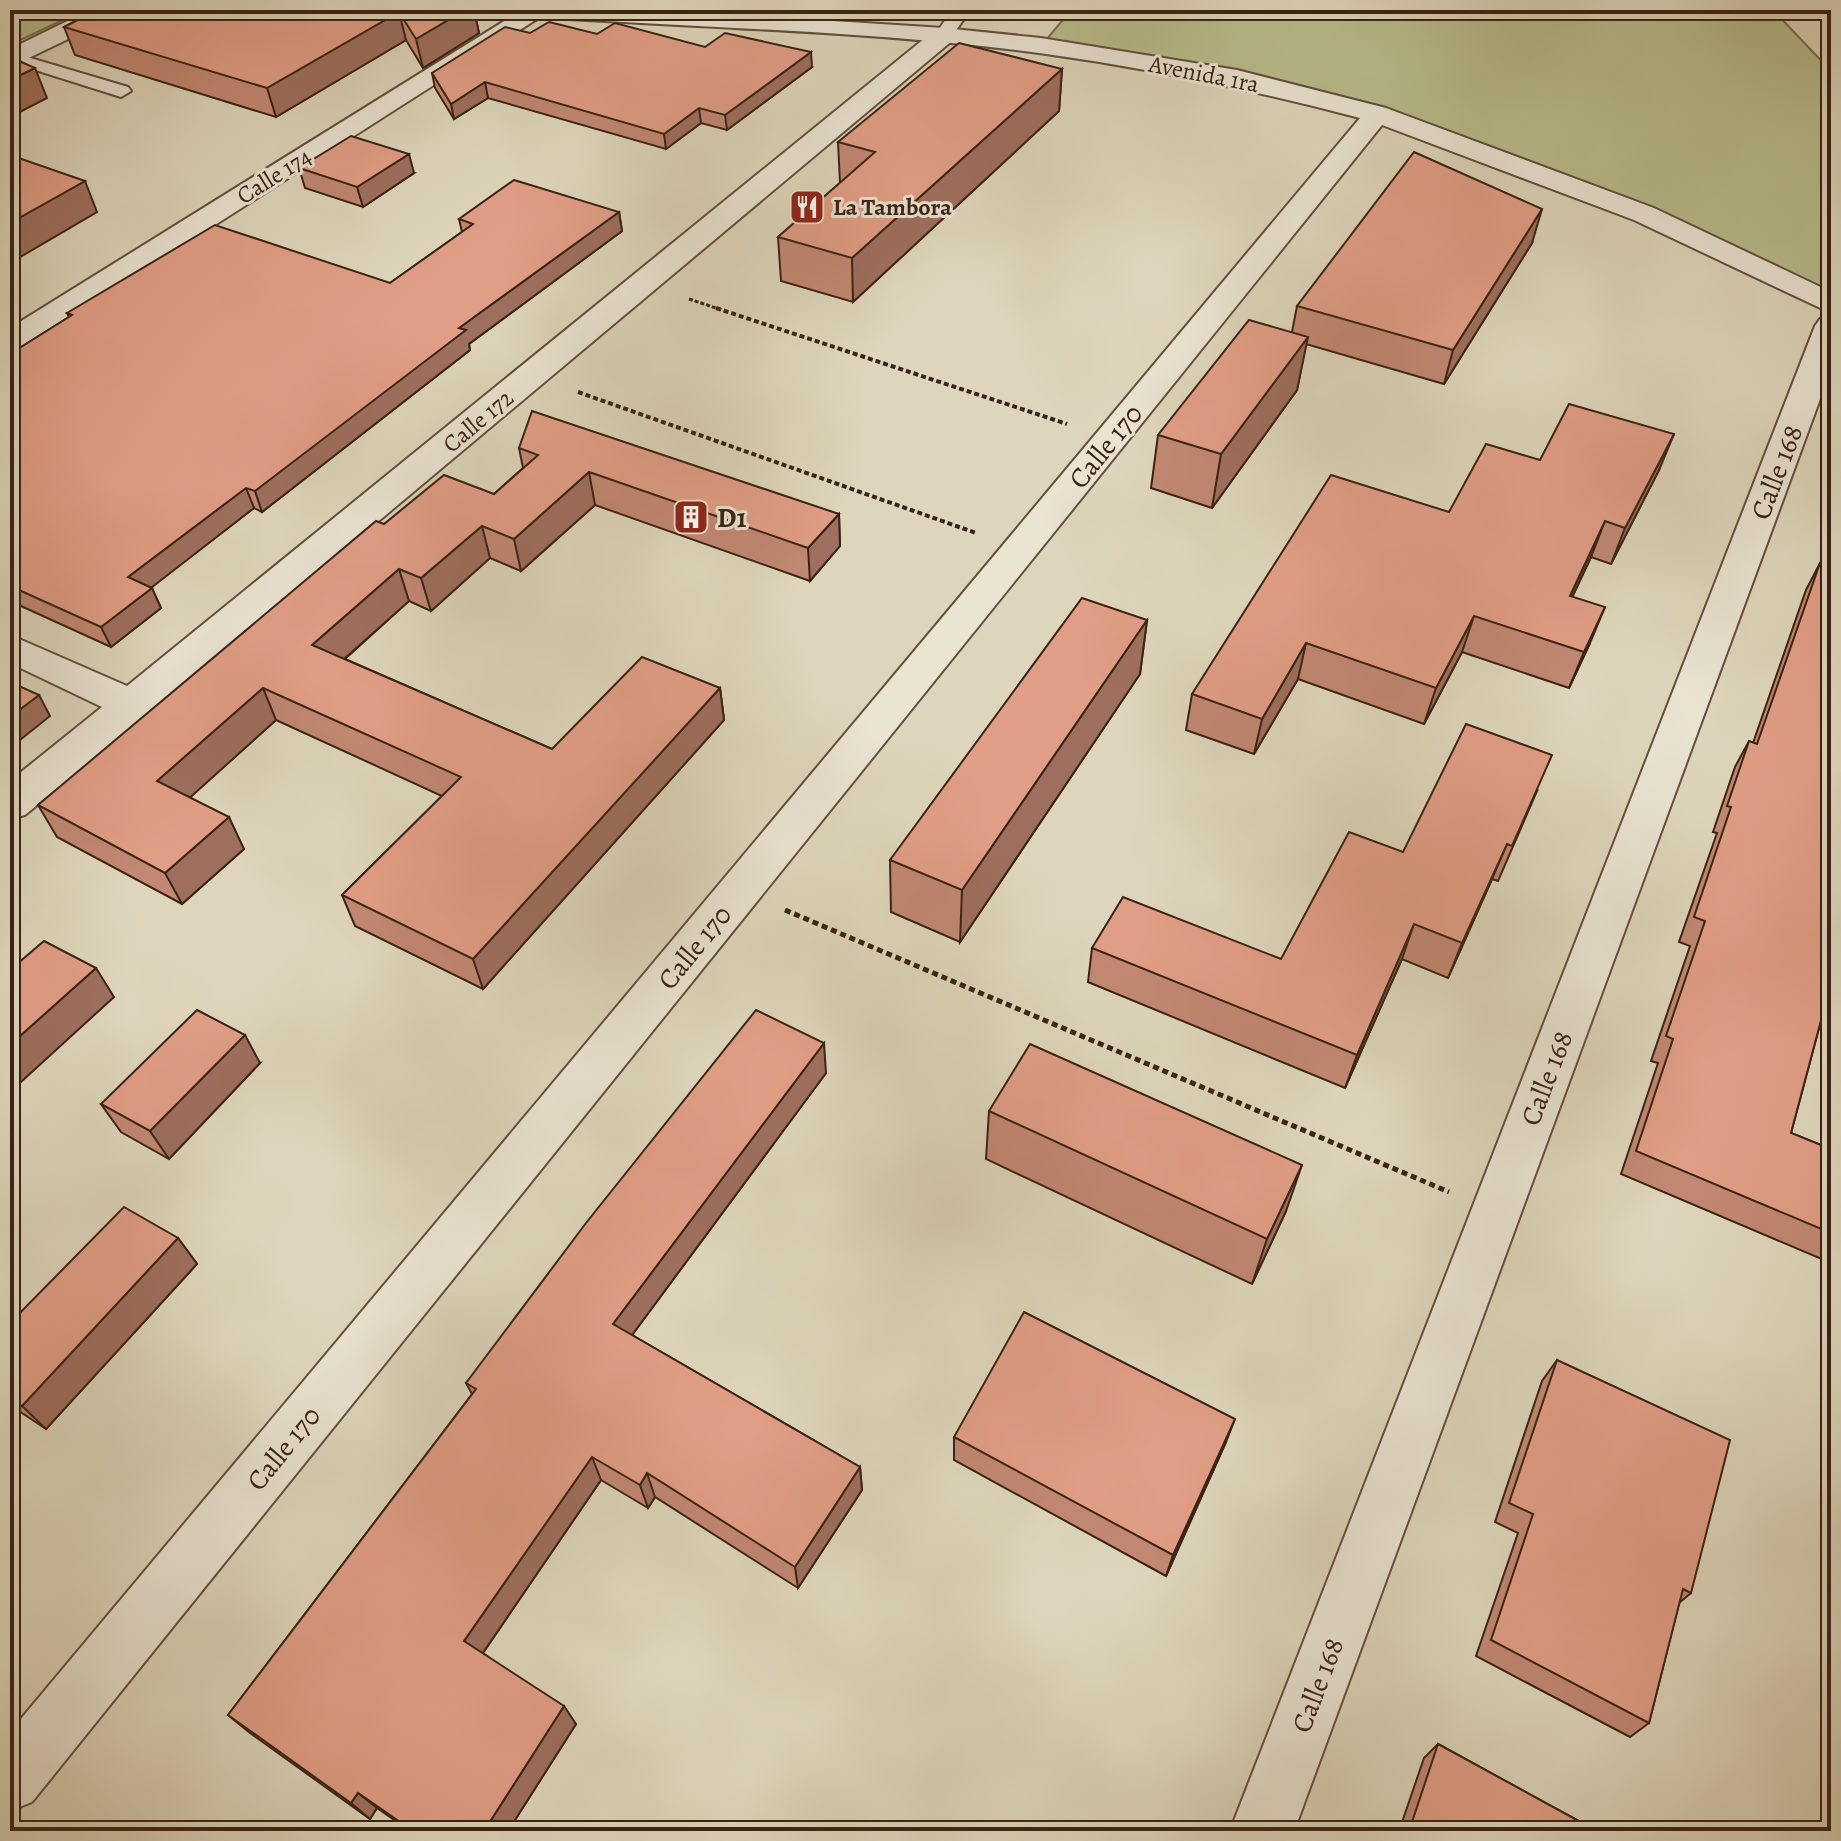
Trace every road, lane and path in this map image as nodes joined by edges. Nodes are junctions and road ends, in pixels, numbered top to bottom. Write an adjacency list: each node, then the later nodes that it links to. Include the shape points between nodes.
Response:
1 (109, 10): 4 (street)
2 (538, 10): 3 (street, Avenida 1ra); 10 (street, Calle 174)
3 (952, 22): 6 (street, Avenida 1ra, via 1041,46 1237,78); 7 (street, Calle 172)
4 (12, 58): 5 (lane)
5 (121, 91)
6 (1377, 114): 8 (street, Avenida 1ra, via 1644,214); 12 (street, Calle 170)
7 (643, 284): 11 (street, Calle 172); 12 (path)
8 (1831, 304)
9 (1831, 326): 18 (street, Calle 168)
10 (10, 342)
11 (532, 376): 13 (path); 15 (street, Calle 172)
12 (1111, 439): 13 (street, Calle 170)
13 (1020, 549): 17 (street, Calle 170)
14 (10, 648): 15 (street)
15 (133, 705): 16 (street, Calle 172)
16 (10, 804)
17 (739, 891): 18 (path); 19 (street, Calle 170)
18 (1495, 1212): 20 (street, Calle 168)
19 (10, 1780)
20 (1262, 1831)

